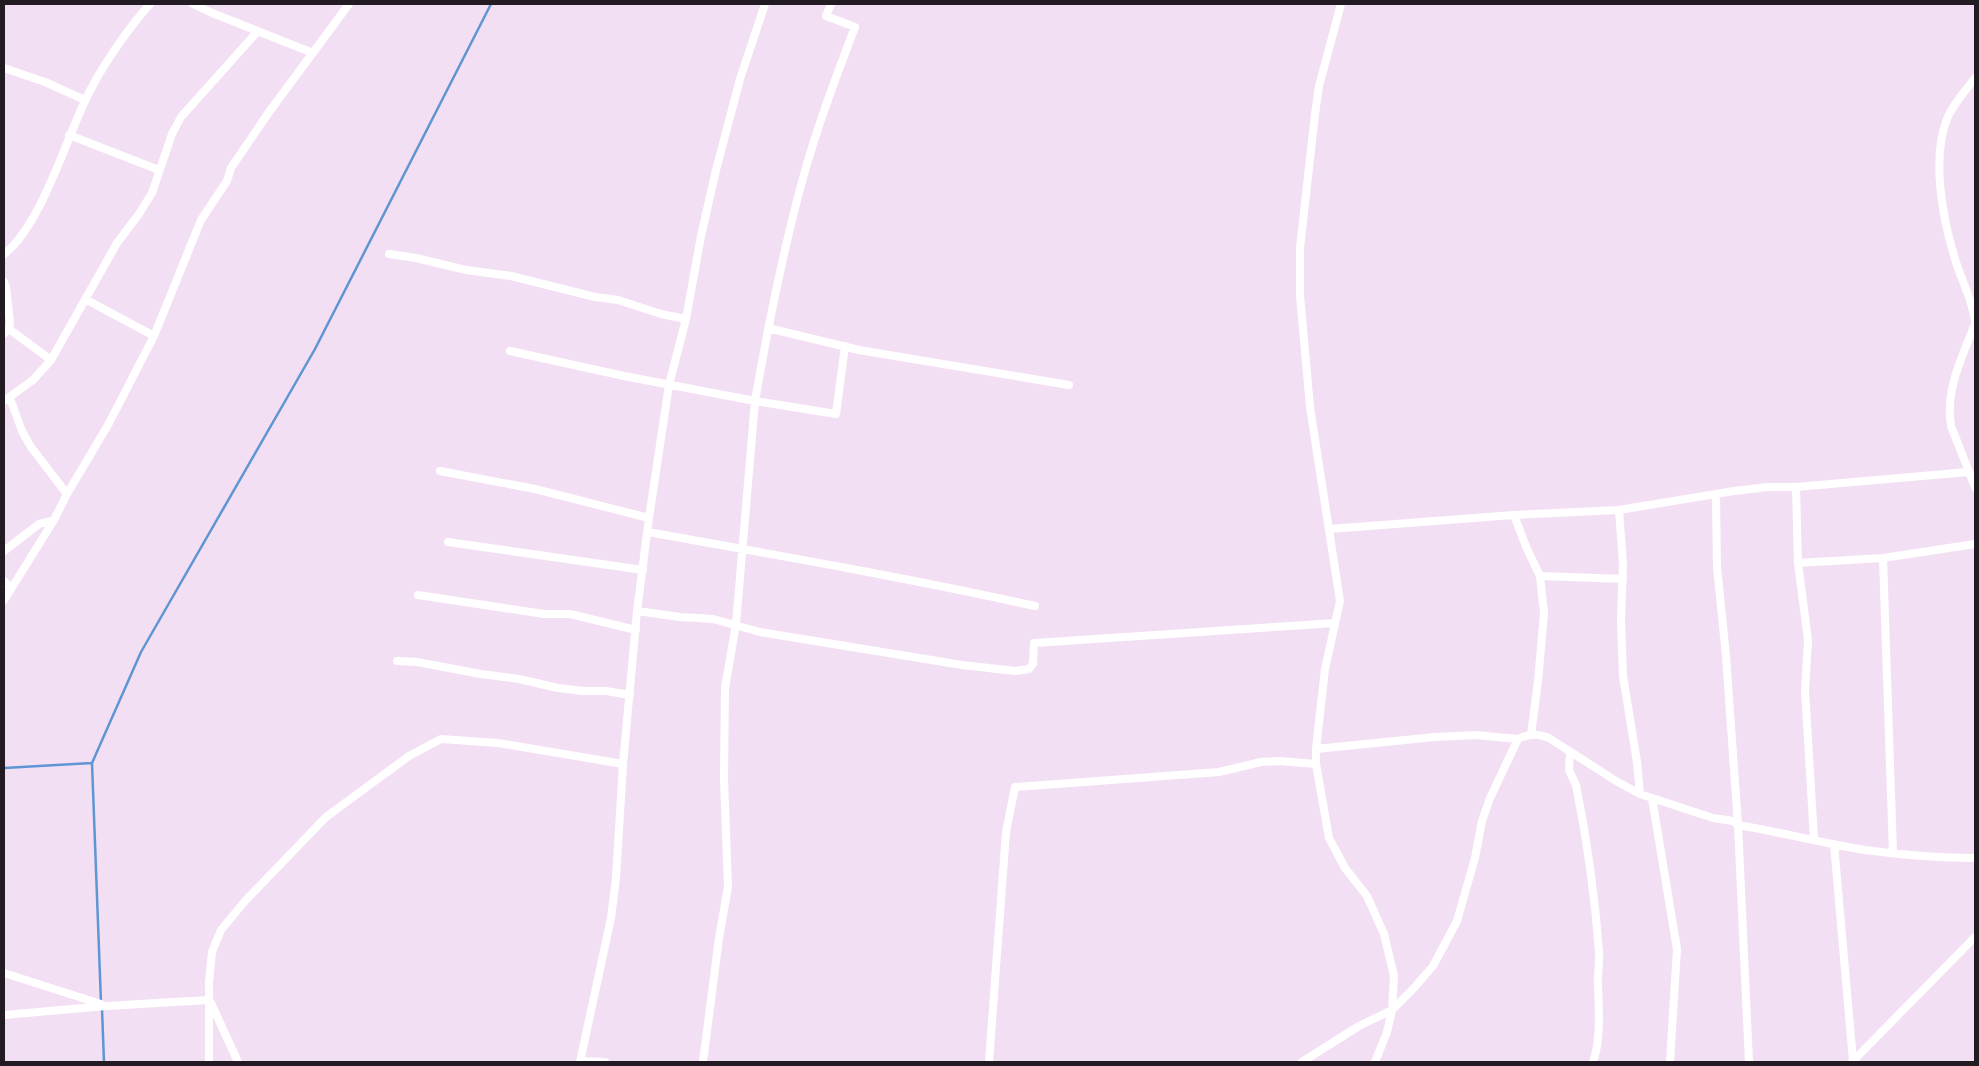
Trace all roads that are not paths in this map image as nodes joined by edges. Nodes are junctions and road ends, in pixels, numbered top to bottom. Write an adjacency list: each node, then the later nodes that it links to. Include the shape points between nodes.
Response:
1 (150, 4): 11 (street, via 129,28)
2 (193, 4): 7 (street)
3 (349, 4): 8 (street)
4 (764, 4): 18 (street, via 716,170)
5 (831, 4): 20 (street, via 826,16 855,27 803,178)
6 (1341, 4): 40 (street, via 1319,86 1300,248 1300,295 1310,407)
7 (258, 31): 8 (street); 13 (street, via 181,117)
8 (313, 53): 22 (street, via 231,168 227,181 201,220)
9 (4, 68): 11 (street)
10 (1975, 78): 19 (street, via 1947,117 1940,150 1940,180 1948,231)
11 (85, 100): 12 (street)
12 (69, 135): 13 (street); 14 (street, via 45,195 22,236)
13 (159, 170): 17 (street, via 152,193 117,243)
14 (4, 254)
15 (389, 254): 18 (street, via 510,276)
16 (4, 282): 21 (street)
17 (85, 299): 22 (street); 25 (street)
18 (686, 319): 26 (street)
19 (1975, 323): 31 (street, via 1954,376 1949,400 1951,426)
20 (768, 328): 23 (street); 29 (street)
21 (6, 332): 25 (street)
22 (154, 336): 34 (street, via 108,425)
23 (845, 346): 27 (street); 29 (street, via 836,414)
24 (510, 351): 26 (street)
25 (51, 360): 28 (street, via 33,380)
26 (669, 385): 29 (street); 38 (street)
27 (1069, 385)
28 (7, 400): 34 (street, via 31,448)
29 (756, 401): 44 (street)
30 (440, 471): 38 (street, via 535,488)
31 (1968, 472): 32 (street); 33 (street)
32 (1796, 487): 35 (street); 47 (street)
33 (1975, 487)
34 (67, 494): 39 (street)
35 (1716, 494): 36 (street); 70 (street, via 1717,567)
36 (1619, 510): 37 (street); 50 (street)
37 (1514, 515): 40 (street); 49 (street)
38 (649, 518): 41 (street)
39 (54, 520): 45 (street, via 39,524); 52 (street)
40 (1329, 529): 57 (street, via 1340,601)
41 (648, 532): 44 (street); 48 (street)
42 (448, 542): 48 (street)
43 (1975, 544): 46 (street)
44 (743, 548): 55 (street); 58 (street)
45 (4, 551)
46 (1882, 558): 47 (street); 73 (street)
47 (1798, 563): 71 (street, via 1808,640 1805,690)
48 (643, 570): 56 (street)
49 (1540, 576): 50 (street); 62 (street, via 1544,613)
50 (1622, 579): 68 (street, via 1623,676)
51 (4, 581): 52 (street)
52 (11, 589): 54 (street)
53 (418, 595): 59 (street, via 544,614 570,614)
54 (4, 600)
55 (1035, 606)
56 (637, 611): 58 (street); 59 (street)
57 (1335, 623): 58 (street, via 1034,643 1033,664 1029,670 1015,671 760,632); 64 (street)
58 (736, 624): 85 (street, via 728,658 724,704 728,887)
59 (636, 630): 61 (street)
60 (397, 661): 61 (street, via 558,688)
61 (630, 695): 66 (street)
62 (1531, 735): 63 (street); 65 (street, via 1541,734)
63 (1518, 739): 64 (street, via 1476,735 1435,737); 79 (street, via 1482,821 1457,921 1433,966)
64 (1316, 749): 67 (street)
65 (1570, 754): 68 (street); 89 (street, via 1569,770 1576,785 1592,879 1599,955 1598,1049)
66 (623, 764): 77 (street, via 498,743 441,739 426,745 326,817 245,901 221,930 212,952); 81 (street, via 611,918)
67 (1316, 764): 79 (street, via 1329,838 1345,868 1367,896 1384,934 1394,976); 86 (street, via 1260,762 1219,772 1016,787 1006,832)
68 (1640, 794): 69 (street)
69 (1652, 798): 70 (street); 90 (street, via 1677,949)
70 (1738, 825): 71 (street); 91 (street)
71 (1814, 839): 72 (street)
72 (1834, 844): 73 (street); 92 (street)
73 (1893, 853): 74 (street)
74 (1975, 858)
75 (1975, 937): 92 (street)
76 (4, 973): 78 (street)
77 (209, 1000): 78 (street); 82 (street); 83 (street)
78 (106, 1006): 80 (street)
79 (1392, 1010): 87 (street, via 1359,1026); 88 (street)
80 (4, 1015)
81 (580, 1061): 84 (street)
82 (208, 1062)
83 (238, 1062)
84 (605, 1062)
85 (703, 1062)
86 (988, 1062)
87 (1302, 1062)
88 (1375, 1062)
89 (1593, 1062)
90 (1670, 1062)
91 (1749, 1062)
92 (1853, 1062)

